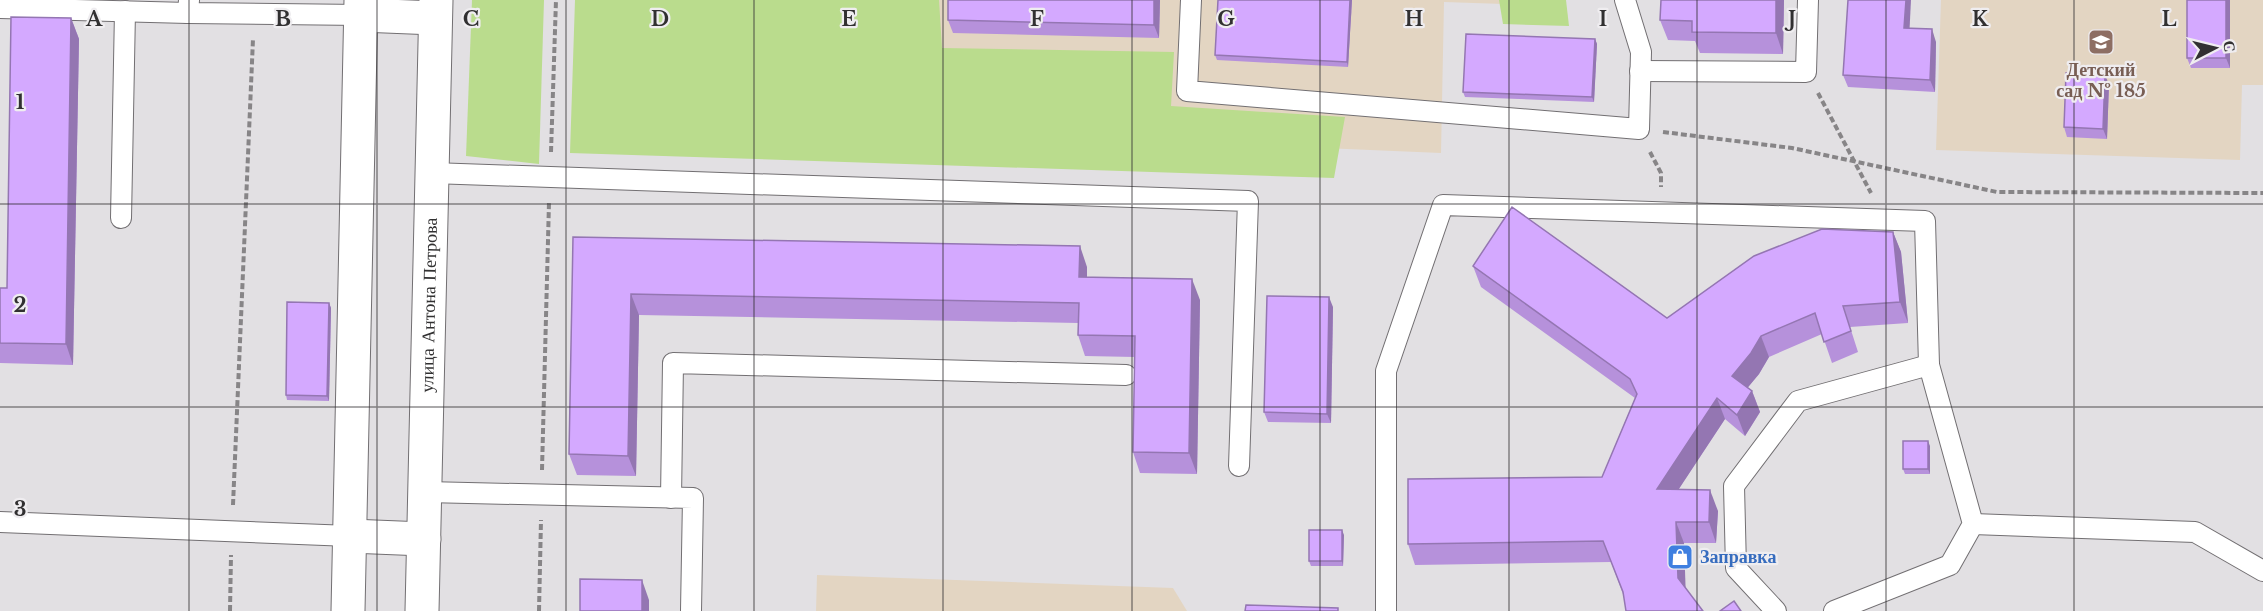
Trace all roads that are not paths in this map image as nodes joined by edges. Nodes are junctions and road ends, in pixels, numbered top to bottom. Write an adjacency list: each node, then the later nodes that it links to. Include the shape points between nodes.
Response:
1 (1191, 0): 9 (lane, via 1187,91 1639,129)
2 (1625, 0): 9 (lane, via 1641,52)
3 (1808, 0): 9 (lane, via 1806,72)
4 (189, 7): 6 (lane, via 254,14); 8 (lane)
5 (0, 8): 8 (lane)
6 (361, 8): 7 (street); 19 (street)
7 (435, 9): 10 (street, улица Антона Петрова)
8 (125, 11): 11 (lane)
9 (1640, 70)
10 (432, 172): 14 (lane, via 1248,201); 15 (street, улица Антона Петрова)
11 (121, 218)
12 (1929, 365): 18 (lane); 25 (lane, via 1925,220 1443,205 1386,370); 26 (lane, via 1798,401 1734,486 1736,568)
13 (1126, 375): 16 (lane, via 673,363)
14 (1239, 466)
15 (426, 492): 16 (lane); 20 (street, улица Антона Петрова)
16 (671, 498): 24 (lane, via 693,498)
17 (0, 522): 19 (lane)
18 (1973, 524): 21 (lane, via 2196,532); 27 (lane, via 1950,565)
19 (350, 536): 20 (street); 22 (street)
20 (424, 539): 23 (street, улица Антона Петрова)
21 (2263, 571)
22 (348, 611)
23 (422, 611)
24 (691, 611)
25 (1386, 611)
26 (1776, 611)
27 (1834, 611)

